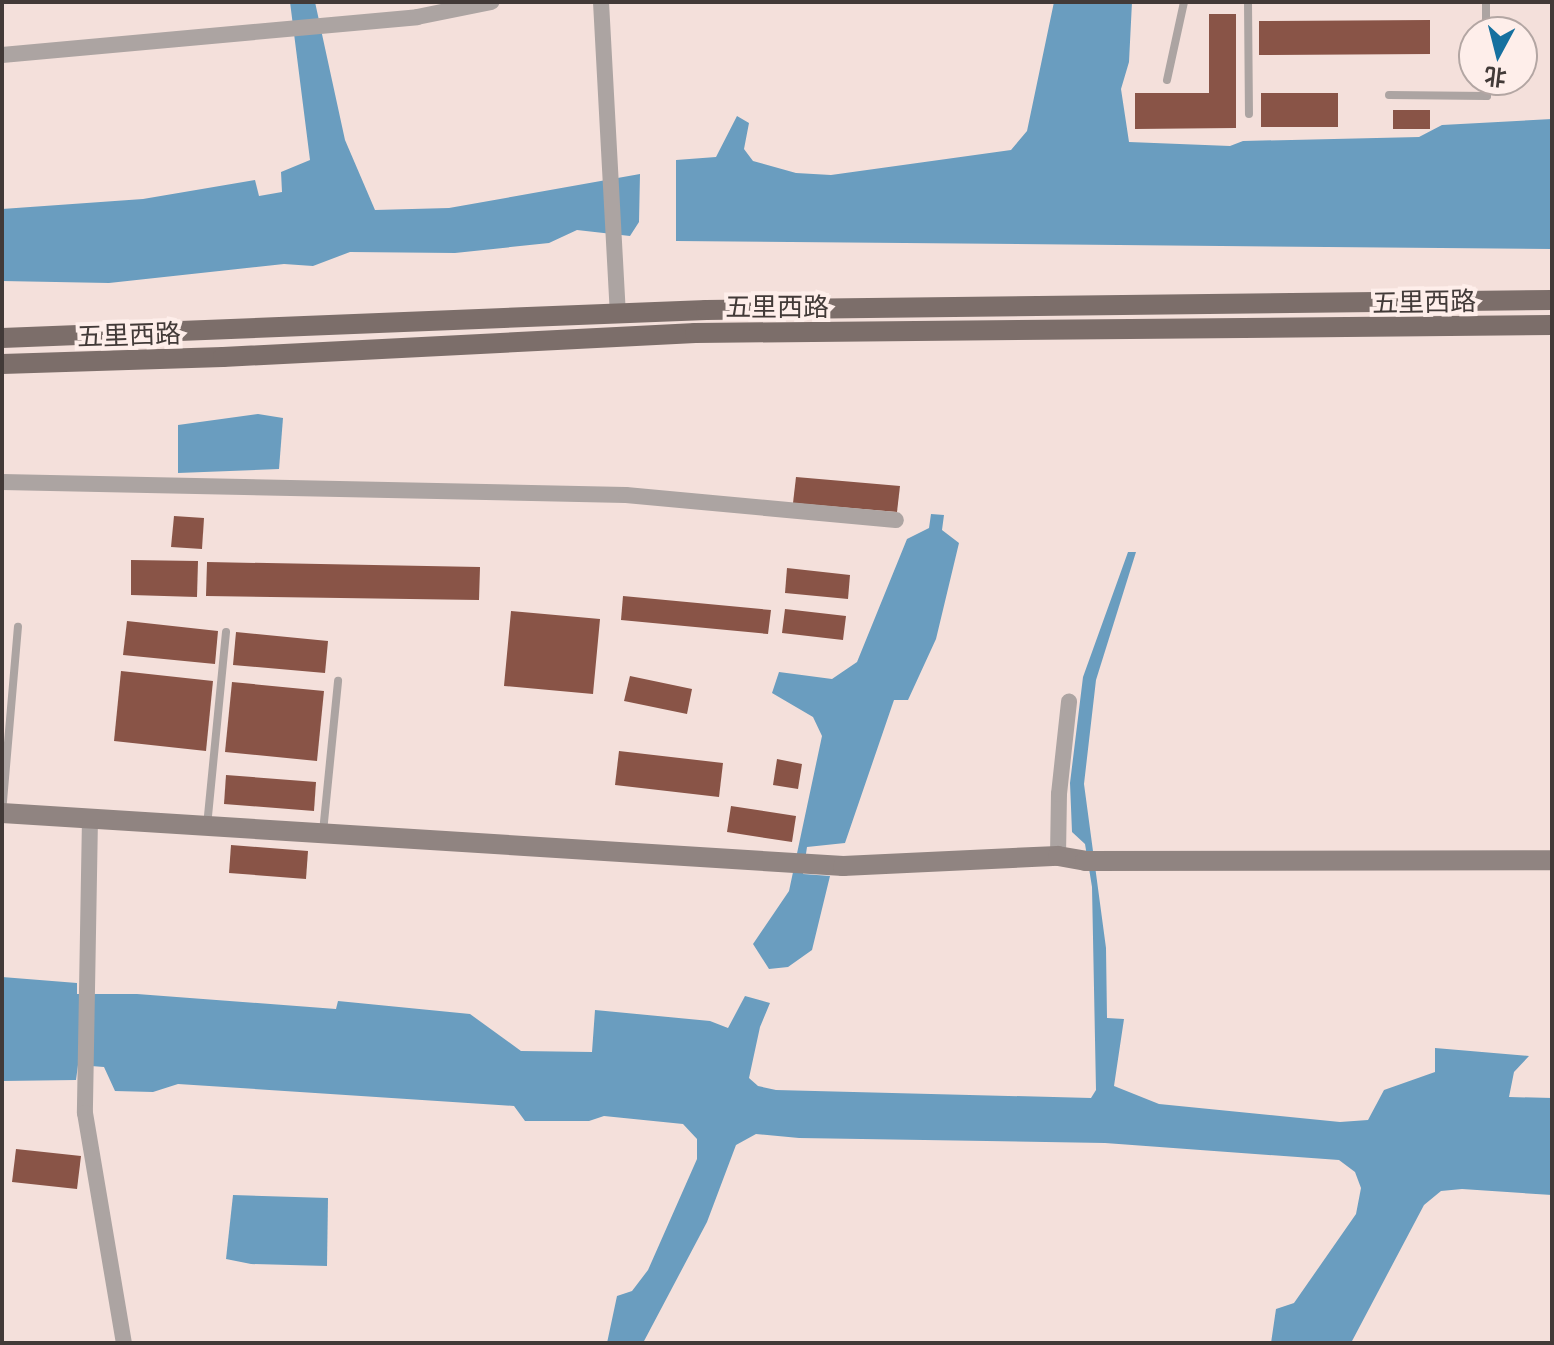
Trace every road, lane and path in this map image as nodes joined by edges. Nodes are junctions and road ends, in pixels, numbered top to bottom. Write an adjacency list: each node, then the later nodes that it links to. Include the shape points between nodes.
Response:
1 (491, 2): 5 (street)
2 (601, 2): 12 (street)
3 (1184, 2): 7 (lane)
4 (1248, 2): 10 (lane)
5 (416, 10): 6 (street, via 337,26)
6 (2, 55)
7 (1167, 80)
8 (1389, 95): 9 (lane)
9 (1458, 96)
10 (1249, 114)
11 (1552, 300): 12 (main road, 五里西路)
12 (618, 314): 14 (main road, 五里西路)
13 (1552, 325): 15 (main road, 五里西路, via 695,333)
14 (2, 338)
15 (2, 364)
16 (2, 482): 17 (street, via 626,495)
17 (896, 520)
18 (18, 627): 22 (lane)
19 (226, 632): 24 (lane)
20 (338, 681): 25 (lane)
21 (1069, 702): 26 (street)
22 (2, 813): 23 (main road)
23 (90, 818): 24 (main road); 28 (street, via 85,1113)
24 (207, 826): 25 (main road)
25 (322, 833): 26 (main road, via 843,866)
26 (1058, 856): 27 (main road, via 1085,861)
27 (1552, 860)
28 (124, 1343)

